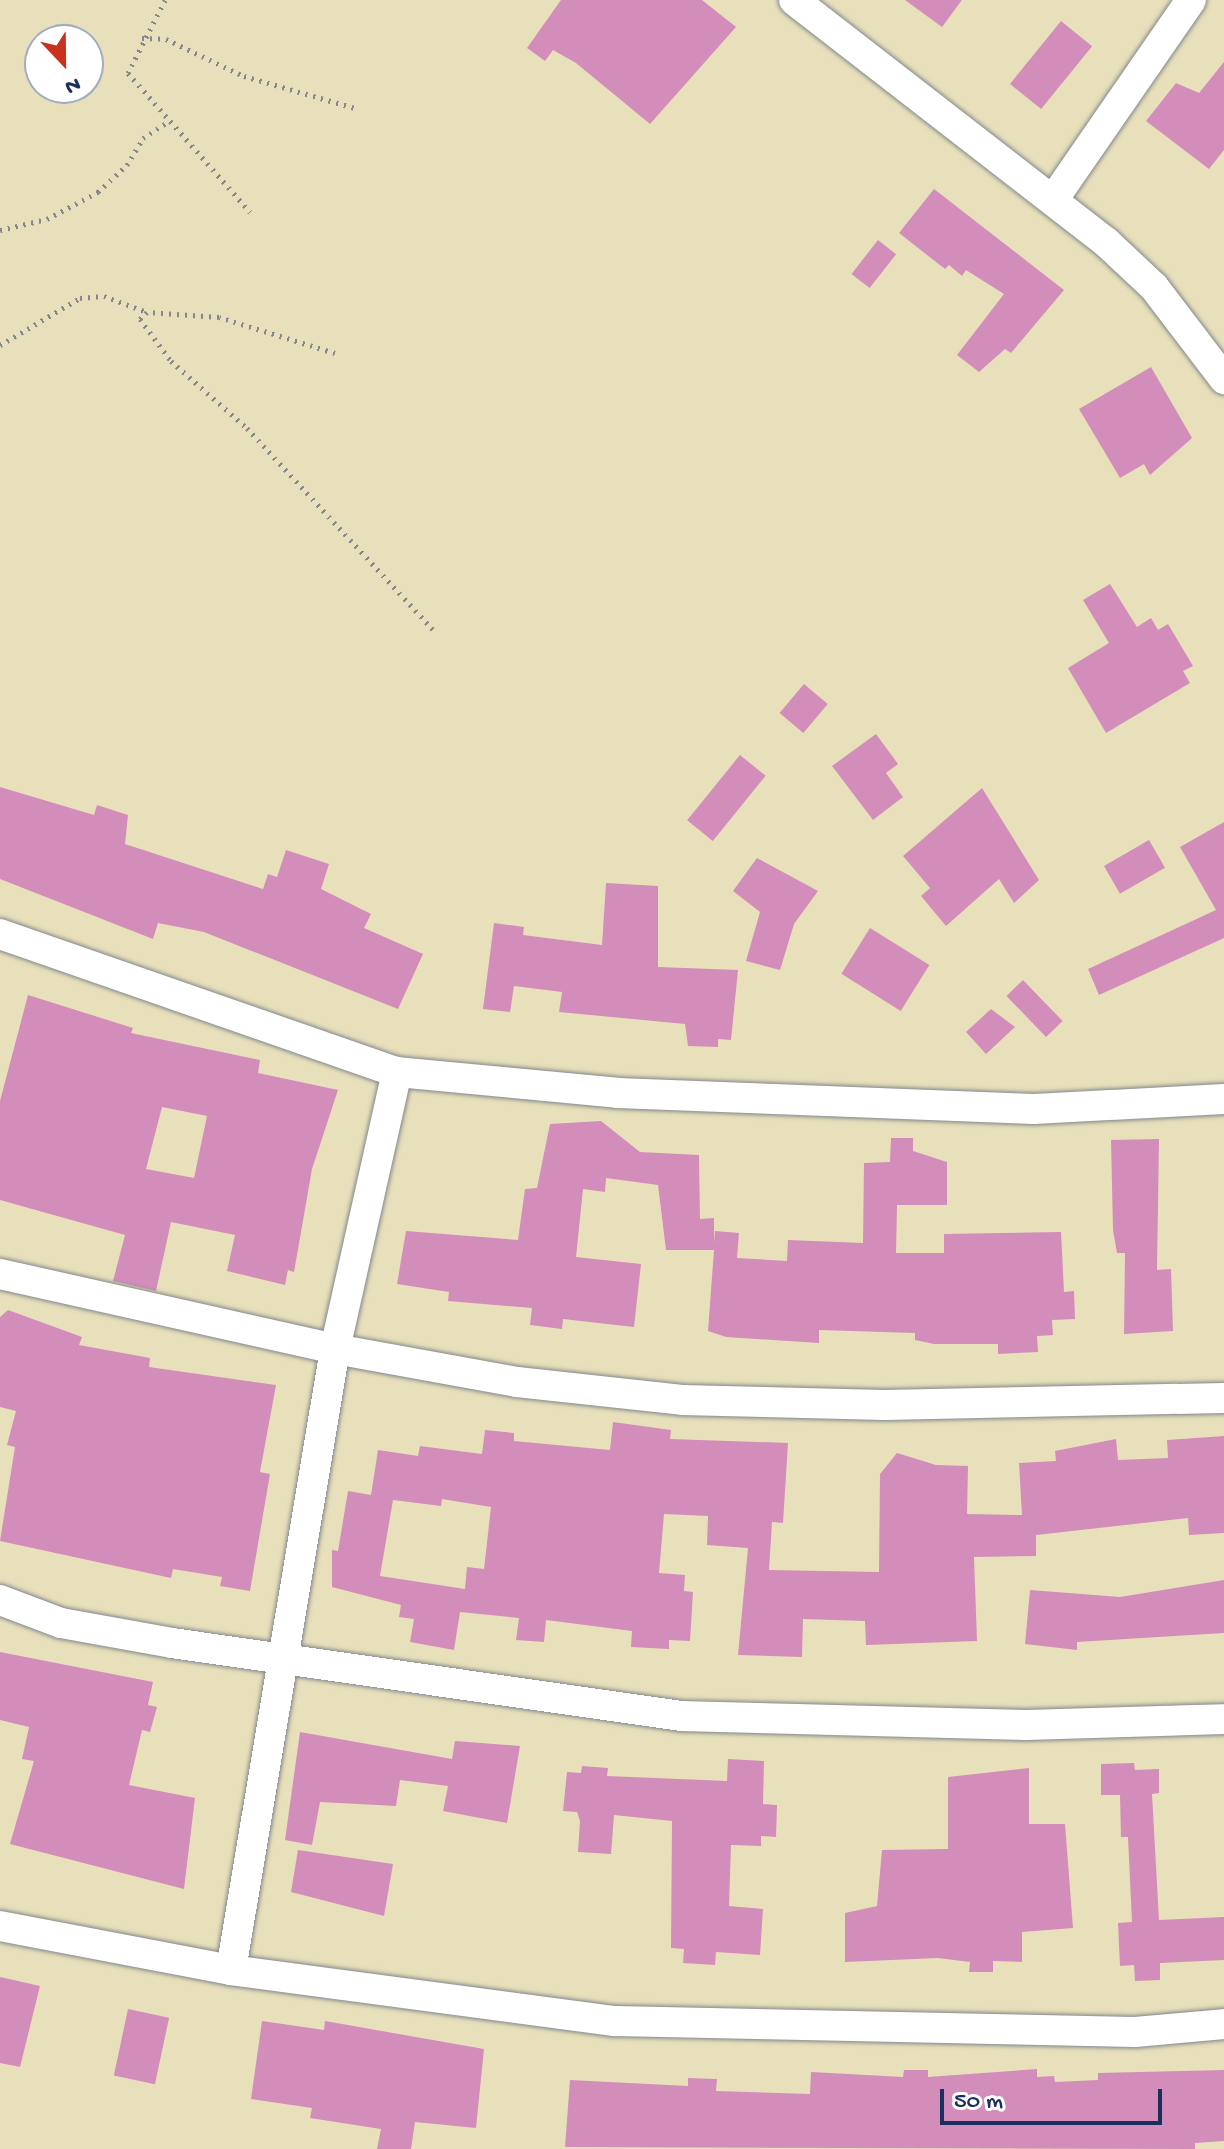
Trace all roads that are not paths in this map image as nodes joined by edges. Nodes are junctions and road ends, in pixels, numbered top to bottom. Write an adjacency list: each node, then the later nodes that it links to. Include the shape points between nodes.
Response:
1 (794, 0): 3 (street)
2 (1191, 0): 3 (street)
3 (1053, 200): 4 (street, via 1154,287)
4 (1224, 379)
5 (0, 934): 6 (street)
6 (397, 1072): 7 (street, via 618,1093 1034,1109); 9 (street)
7 (1224, 1099)
8 (0, 1274): 9 (street)
9 (335, 1349): 10 (street, via 517,1382 682,1400 885,1405); 12 (street)
10 (1224, 1398)
11 (0, 1600): 12 (street, via 61,1623)
12 (286, 1659): 13 (street, via 681,1716 1026,1725); 15 (street)
13 (1224, 1719)
14 (0, 1926): 15 (street)
15 (231, 1970): 16 (street, via 615,2021 1135,2032)
16 (1224, 2024)

